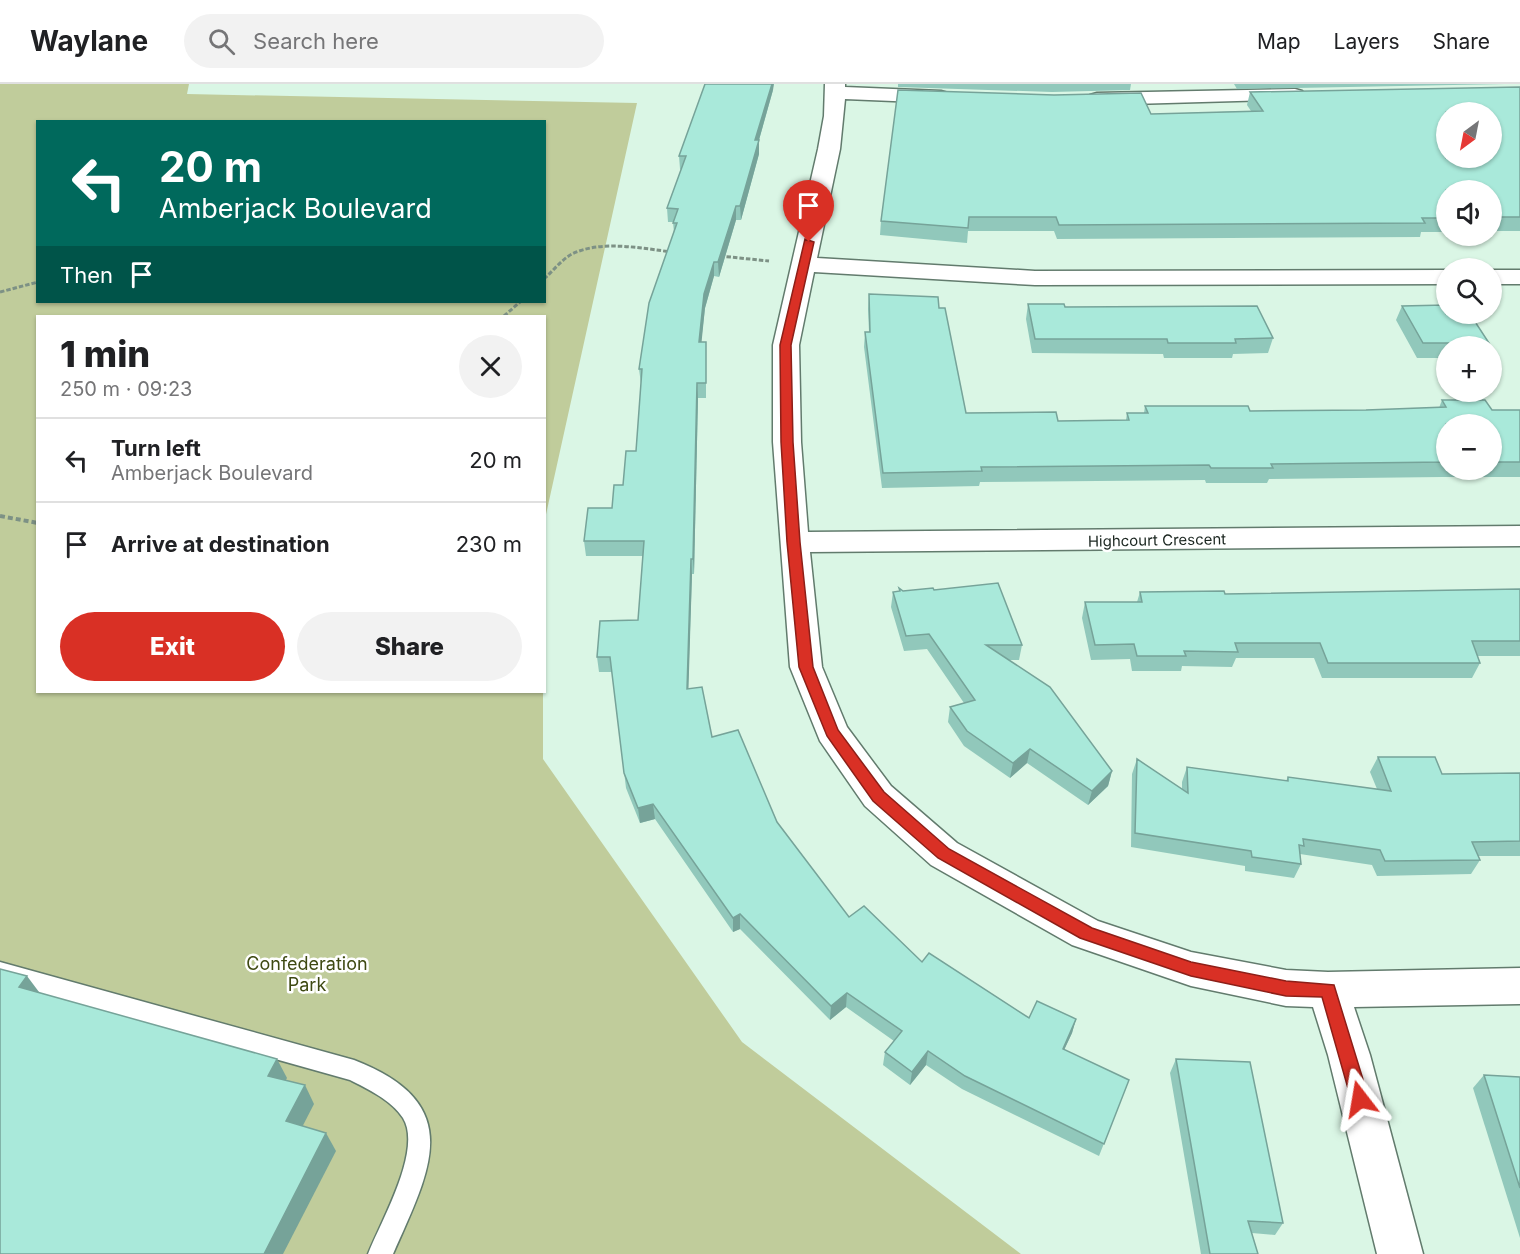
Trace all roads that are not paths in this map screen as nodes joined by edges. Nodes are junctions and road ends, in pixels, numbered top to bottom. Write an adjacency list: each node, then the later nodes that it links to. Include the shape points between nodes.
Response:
1 (835, 89): 4 (street); 6 (street, via 830,149)
2 (1180, 91): 3 (street); 5 (street)
3 (1312, 95)
4 (961, 98)
5 (1076, 99)
6 (804, 264): 7 (street, via 1026,277); 11 (street, via 786,345)
7 (1436, 277)
8 (1502, 277): 9 (street)
9 (1520, 277)
10 (1520, 536): 11 (street, Highcourt Crescent)
11 (794, 542): 14 (street, via 806,667 832,732 878,796 944,854 1097,936 1191,969 1286,988)
12 (0, 972): 15 (lane, via 354,1071 389,1090 414,1114 419,1132 418,1152)
13 (1520, 986): 14 (street)
14 (1328, 990): 16 (street, via 1349,1054)
15 (380, 1254)
16 (1400, 1254)

